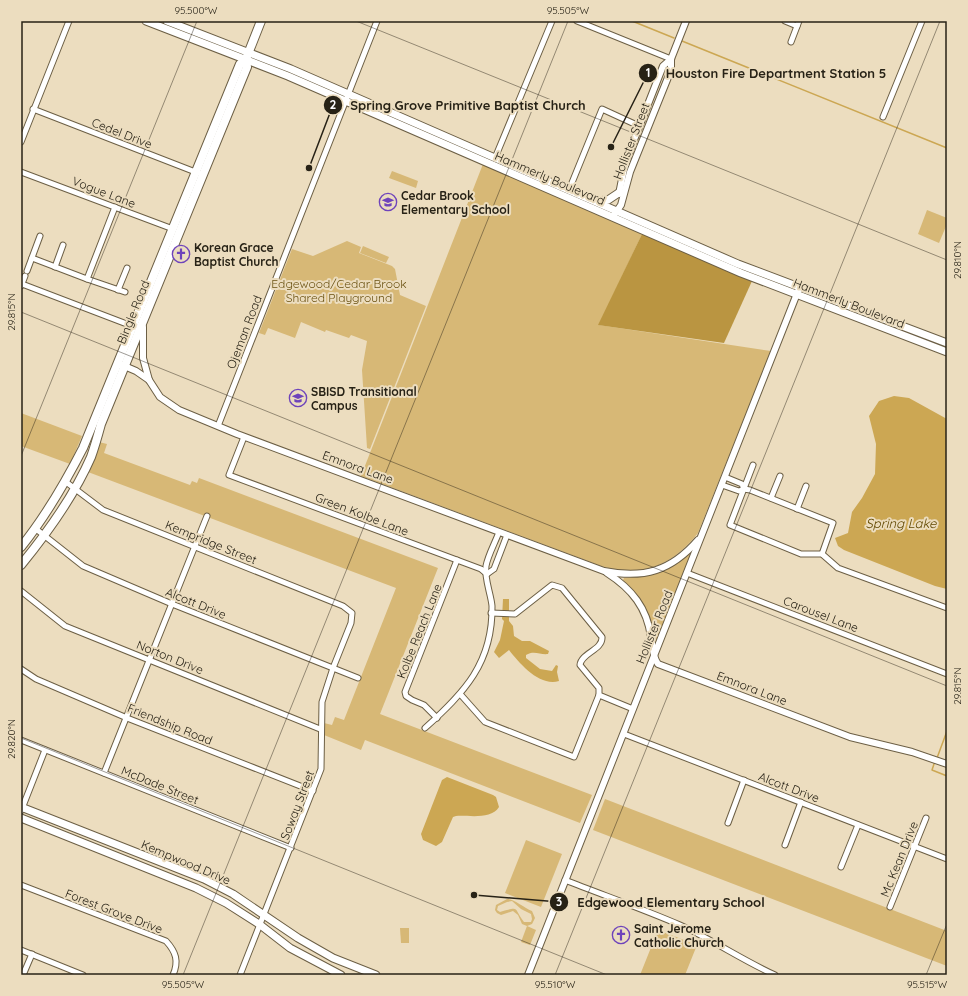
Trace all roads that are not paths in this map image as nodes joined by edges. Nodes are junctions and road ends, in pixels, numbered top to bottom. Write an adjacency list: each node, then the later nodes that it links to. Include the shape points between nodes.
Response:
1 (69, 21): 17 (street)
2 (146, 21): 11 (main road, Hammerly Boulevard)
3 (167, 21): 14 (main road, Hammerly Boulevard)
4 (261, 21): 14 (main road, Bingle Road)
5 (377, 21): 16 (street, Ojeman Road)
6 (552, 21): 23 (street)
7 (577, 21): 15 (street)
8 (686, 21): 15 (street, Hollister Street)
9 (785, 21): 12 (street)
10 (922, 21): 18 (street)
11 (156, 23): 14 (main road, Hammerly Boulevard)
12 (798, 24): 13 (street)
13 (791, 42)
14 (247, 55): 16 (main road, Hammerly Boulevard); 19 (main road, Bingle Road, via 240,64)
15 (671, 59): 20 (street, Hollister Street, via 663,66); 33 (street, Hollister Street, via 671,70 630,172 621,205)
16 (347, 97): 21 (main road, Hammerly Boulevard); 57 (street, Ojeman Road)
17 (33, 109): 22 (street); 25 (street, Cedel Drive)
18 (883, 117)
19 (221, 121): 25 (main road, Bingle Road); 27 (main road, Bingle Road)
20 (640, 126): 29 (street, via 602,109); 30 (street, Hollister Street, via 624,169)
21 (436, 136): 23 (main road, Hammerly Boulevard); 28 (main road, Hammerly Boulevard)
22 (21, 142)
23 (495, 158): 24 (main road, Hammerly Boulevard)
24 (522, 169): 28 (main road); 29 (main road, Hammerly Boulevard)
25 (195, 171): 27 (street, Cedel Drive); 34 (main road, Bingle Road)
26 (21, 172): 32 (street, Vogue Lane)
27 (203, 174): 34 (main road, Bingle Road)
28 (519, 177): 33 (main road, Hammerly Boulevard)
29 (569, 190): 31 (main road, Hammerly Boulevard)
30 (620, 192): 31 (main road, via 606,200); 33 (street, Hollister Street)
31 (595, 201): 33 (main road, Hammerly Boulevard)
32 (115, 207): 34 (street, Vogue Lane); 40 (street)
33 (616, 212): 42 (main road, Hammerly Boulevard); 46 (main road, Hammerly Boulevard, via 723,266)
34 (176, 230): 43 (main road, Bingle Road)
35 (40, 236): 37 (street)
36 (63, 245): 38 (street)
37 (32, 258): 38 (street); 41 (street)
38 (55, 267): 40 (street)
39 (127, 268): 44 (street)
40 (87, 279): 44 (street)
41 (22, 285): 49 (street)
42 (800, 288): 46 (street, Hollister Road); 48 (main road, Hammerly Boulevard)
43 (151, 289): 47 (main road, Bingle Road); 49 (main road, Bingle Road)
44 (118, 290): 45 (street)
45 (125, 292)
46 (797, 295): 48 (main road, Hammerly Boulevard); 61 (street, Hollister Road)
47 (144, 317): 54 (main road, Bingle Road); 55 (street, via 142,346)
48 (870, 319): 50 (main road, Hammerly Boulevard); 52 (main road, Hammerly Boulevard)
49 (132, 326): 54 (main road, Bingle Road)
50 (939, 341): 51 (main road, Hammerly Boulevard); 52 (main road)
51 (947, 343)
52 (938, 349): 53 (main road, Hammerly Boulevard)
53 (947, 352)
54 (121, 365): 55 (street, Emnora Lane); 56 (main road, Bingle Road)
55 (149, 380): 57 (street, Emnora Lane, via 160,397 169,404)
56 (97, 423): 62 (main road, Bingle Road); 65 (main road, Bingle Road, via 92,456)
57 (218, 426): 58 (street, Emnora Lane)
58 (244, 437): 71 (street, Emnora Lane); 78 (street, Green Kolbe Lane, via 229,475)
59 (753, 465): 66 (street)
60 (780, 476): 67 (street)
61 (725, 477): 63 (street, Hollister Road); 66 (street, via 742,484)
62 (66, 482): 65 (street, Kempridge Street); 70 (main road, Bingle Road)
63 (722, 485): 66 (street, via 738,491); 74 (street, Hollister Road)
64 (806, 486): 68 (street)
65 (75, 489): 73 (main road, Bingle Road); 76 (street, Kempridge Street, via 103,510)
66 (744, 489): 67 (street); 77 (street, via 730,525 802,554)
67 (771, 498): 68 (street)
68 (798, 509): 77 (street, via 833,523)
69 (207, 516): 76 (street)
70 (36, 529): 73 (street, Alcott Drive); 75 (main road, Bingle Road)
71 (499, 532): 72 (street, Emnora Lane); 82 (street, via 486,567)
72 (507, 535): 80 (street, Emnora Lane); 82 (street, via 494,570)
73 (45, 536): 79 (main road, Bingle Road); 84 (street, Alcott Drive, via 83,566)
74 (701, 538): 80 (street, Emnora Lane, via 678,559 653,572 624,575); 81 (street, Hollister Road)
75 (21, 547)
76 (195, 547): 84 (street); 86 (street, Kempridge Street, via 343,606)
77 (822, 554): 85 (street, via 838,568)
78 (457, 560): 82 (street, Green Kolbe Lane); 98 (street, Kolbe Reach Lane, via 405,692 406,696 424,705)
79 (21, 565)
80 (604, 571): 88 (street, Emnora Lane, via 621,582 640,602 650,628)
81 (687, 573): 88 (street, Hollister Road); 92 (street, Carousel Lane)
82 (487, 574): 87 (street)
83 (21, 591): 89 (street, Norton Drive, via 65,626)
84 (172, 604): 89 (street); 90 (street, Alcott Drive)
85 (947, 608)
86 (352, 613): 90 (street, Soway Street, via 352,623)
87 (494, 613): 94 (street, via 484,653 475,674); 95 (street, via 513,614 552,585 562,588 602,637 600,644 580,662 599,688)
88 (653, 658): 96 (street, Hollister Road); 104 (street, Emnora Lane, via 658,664 850,737)
89 (149, 660): 97 (street); 100 (street, Norton Drive)
90 (333, 668): 93 (street, Alcott Drive); 100 (street, Soway Street, via 322,702)
91 (21, 669): 97 (street, Friendship Road, via 36,680)
92 (947, 674)
93 (358, 678)
94 (461, 694): 95 (street, via 485,722 574,757); 98 (street)
95 (599, 695): 96 (street)
96 (630, 707): 101 (street, Hollister Road)
97 (127, 718): 105 (street); 107 (street, Friendship Road)
98 (437, 718): 99 (street)
99 (425, 728)
100 (320, 729): 107 (street, Soway Street, via 321,769)
101 (624, 734): 106 (street, Alcott Drive); 123 (street, Hollister Road)
102 (21, 740): 103 (street, McDade Street)
103 (45, 750): 105 (street, McDade Street); 109 (street)
104 (947, 764)
105 (104, 773): 118 (street, McDade Street)
106 (744, 780): 108 (street, Alcott Drive); 112 (street)
107 (314, 791): 118 (street, Soway Street)
108 (801, 802): 113 (street, Alcott Drive); 116 (street)
109 (22, 809): 114 (main road, Kempwood Drive)
110 (21, 818): 115 (main road, Kempwood Drive)
111 (926, 818): 117 (street, Mc Kean Drive)
112 (728, 823)
113 (858, 825): 117 (street, Alcott Drive); 121 (street)
114 (92, 835): 115 (main road); 119 (main road, Kempwood Drive)
115 (87, 844): 122 (main road, Kempwood Drive)
116 (785, 845)
117 (915, 846): 120 (street, Alcott Drive); 127 (street, Mc Kean Drive)
118 (291, 848): 128 (street, Soway Street)
119 (153, 859): 122 (main road); 124 (main road, Kempwood Drive)
120 (947, 859)
121 (841, 867)
122 (148, 869): 126 (main road, Kempwood Drive)
123 (566, 880): 140 (street, Hollister Road); 141 (street, via 679,925)
124 (212, 883): 126 (main road); 128 (main road, Kempwood Drive)
125 (21, 885): 136 (street, Forest Grove Drive, via 166,941 177,960)
126 (206, 893): 129 (main road, Kempwood Drive)
127 (890, 907)
128 (264, 914): 129 (street, Soway Street); 130 (main road, Kempwood Drive)
129 (259, 924): 133 (main road, Kempwood Drive, via 290,948); 137 (street, Soway Street)
130 (316, 949): 133 (main road); 139 (main road, Kempwood Drive)
131 (21, 950): 132 (street)
132 (32, 954): 134 (street); 135 (street)
133 (310, 959): 138 (main road, Kempwood Drive)
134 (23, 975)
135 (83, 975)
136 (173, 975)
137 (240, 975)
138 (341, 975)
139 (376, 975)
140 (528, 975)
141 (775, 975)

